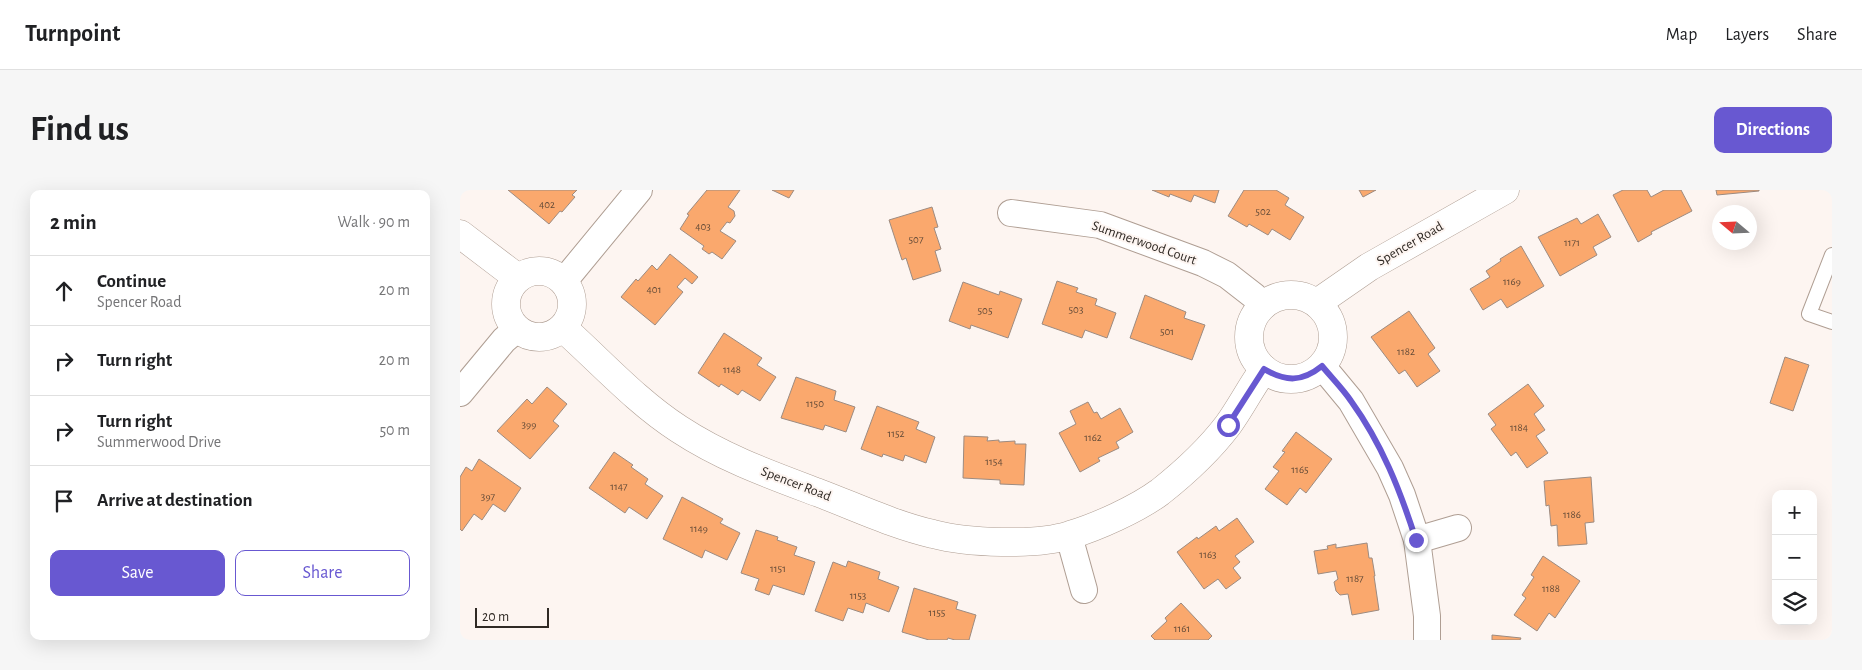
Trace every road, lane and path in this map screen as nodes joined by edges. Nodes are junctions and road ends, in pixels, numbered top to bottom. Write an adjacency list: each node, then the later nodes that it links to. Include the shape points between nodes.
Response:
1 (640, 190): 7 (street)
2 (1505, 190): 8 (main road, Spencer Road, via 1369,267)
3 (1011, 213): 9 (street, Summerwood Court, via 1100,226 1202,262 1227,276)
4 (460, 234): 6 (main road)
5 (1832, 254): 10 (lane, via 1809,314)
6 (517, 279): 7 (main road, via 526,273 547,271); 12 (main road, via 506,298 506,309)
7 (564, 281): 11 (main road, via 573,300 573,310)
8 (1317, 303): 9 (main road, via 1295,294 1273,299); 13 (main road, via 1327,314 1334,340)
9 (1263, 306): 14 (main road, via 1254,317 1250,345)
10 (1832, 322)
11 (563, 328): 12 (main road, via 555,334 535,338); 17 (main road, Spencer Road, via 678,429 717,452 762,471 933,534 1007,541)
12 (517, 329): 15 (street)
13 (1322, 366): 14 (main road, via 1312,374 1287,379); 18 (street, via 1351,401 1390,468)
14 (1264, 369): 17 (main road, Spencer Road, via 1228,425 1194,463 1158,493 1120,515)
15 (460, 393)
16 (1458, 528): 18 (street)
17 (1069, 536): 19 (street)
18 (1416, 540): 20 (street, via 1427,616)
19 (1084, 590)
20 (1427, 640)

